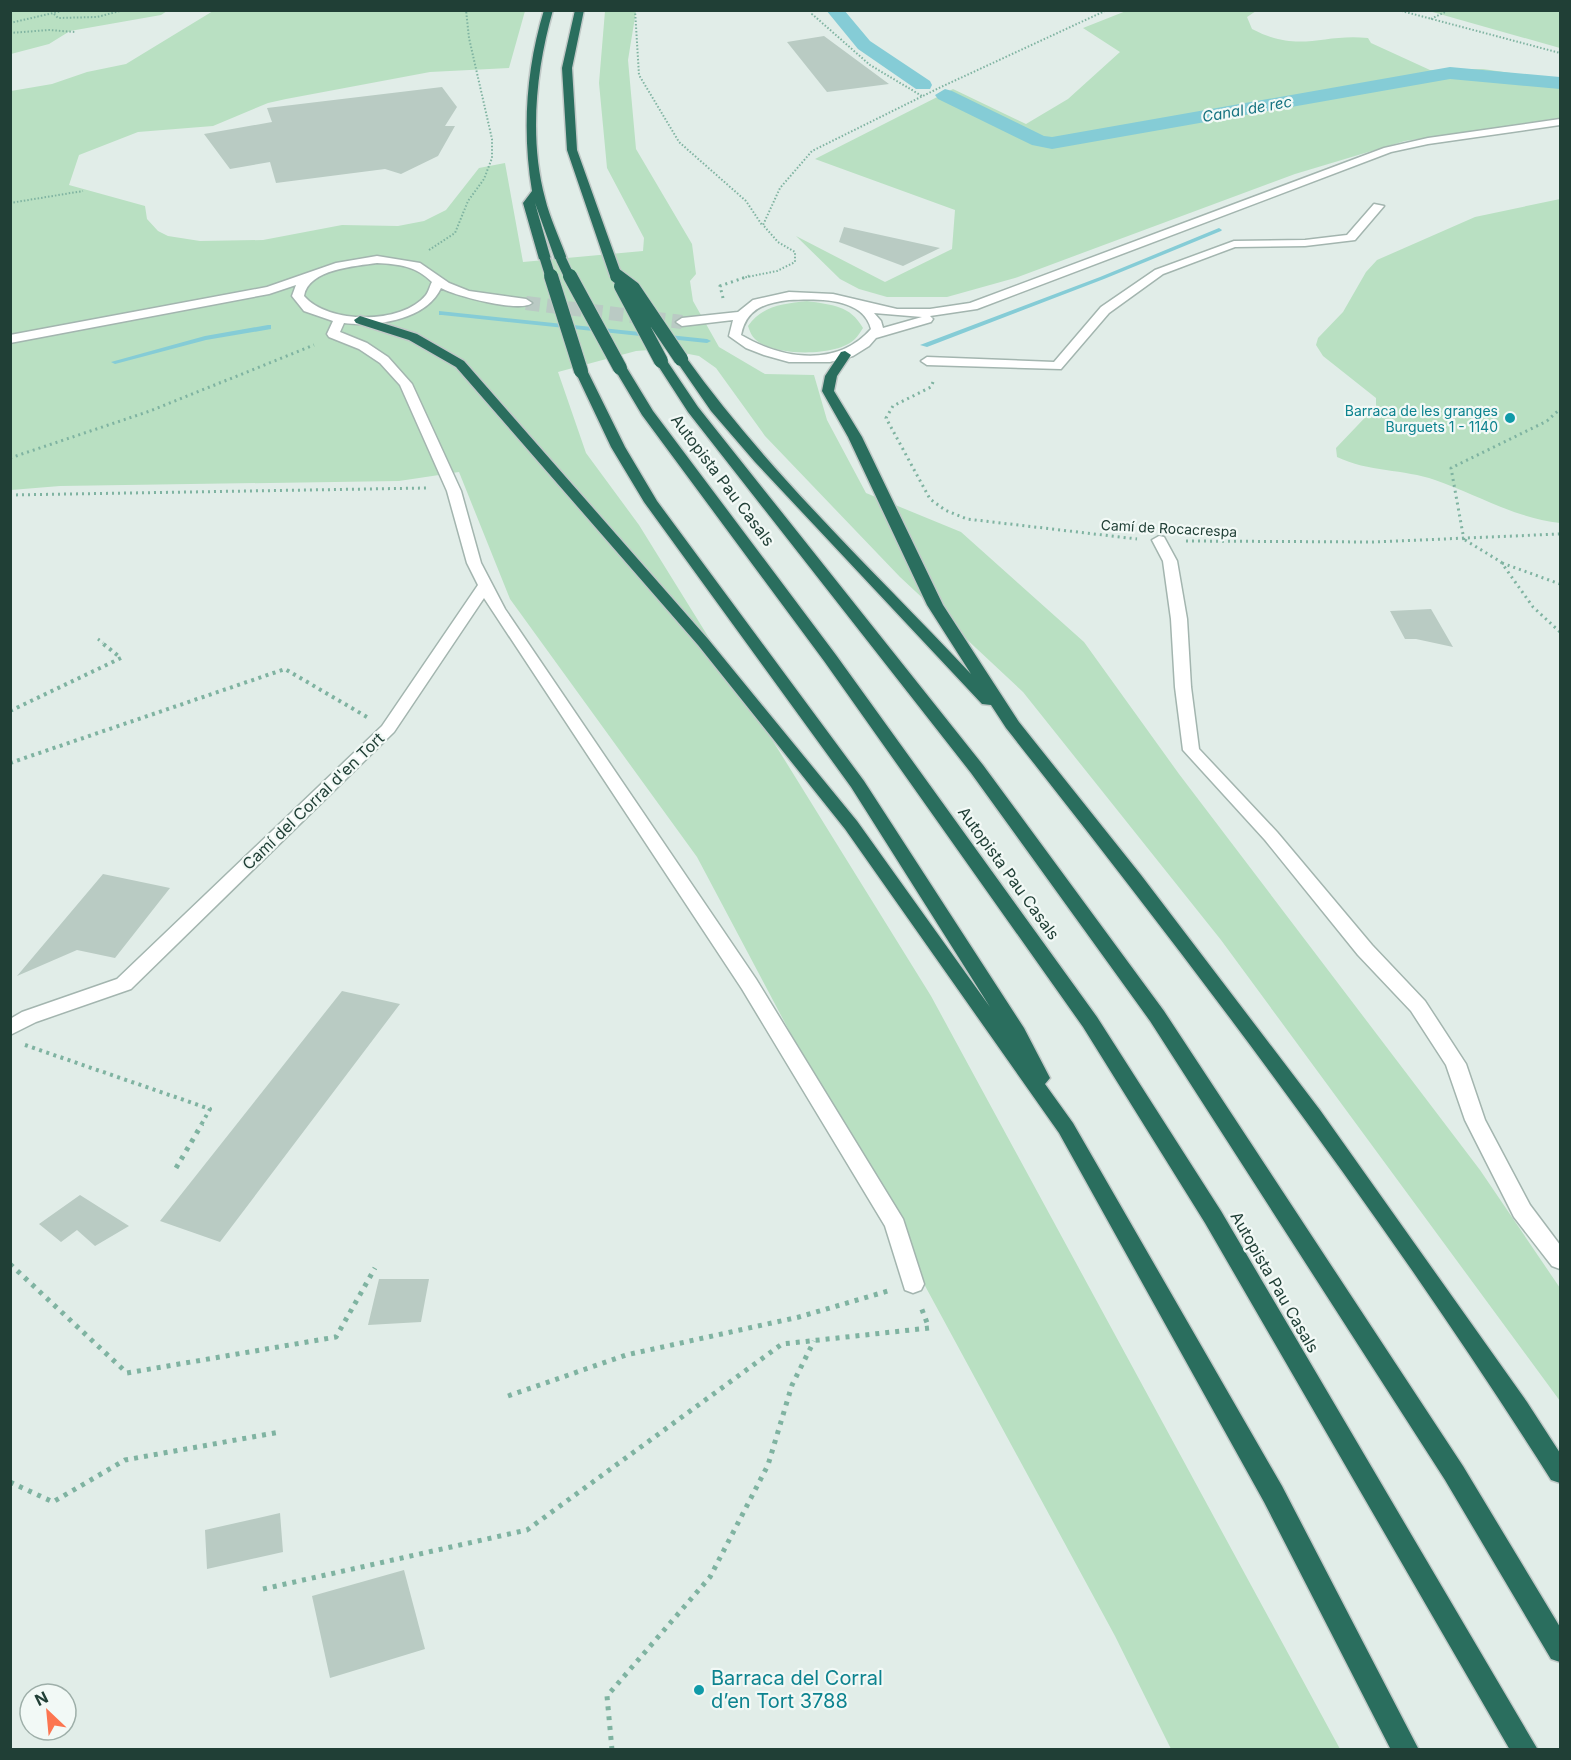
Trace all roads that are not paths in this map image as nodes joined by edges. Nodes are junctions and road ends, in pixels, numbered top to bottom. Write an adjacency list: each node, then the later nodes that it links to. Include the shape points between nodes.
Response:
1 (549, 10): 4 (highway, Autopista Pau Casals, via 537,58 532,143)
2 (580, 10): 6 (highway, Autopista Pau Casals, via 567,69 572,150)
3 (1560, 122): 16 (street, via 1388,150 1024,288)
4 (538, 191): 29 (highway, bridge, via 529,203 545,259 581,371 618,447 651,502 858,785 1017,1033); 35 (highway, Autopista Pau Casals, bridge, via 561,259 591,319 647,412 830,658 1090,1022 1213,1217)
5 (1378, 206): 24 (street, via 1351,238 1234,244 1159,272 1105,309 1057,366)
6 (616, 276): 23 (highway, Autopista Pau Casals, bridge, via 631,309); 23 (highway, bridge, via 633,288)
7 (307, 279): 8 (street, via 350,262 403,262 427,270); 10 (street); 12 (street, via 299,289)
8 (438, 282): 9 (street); 11 (street)
9 (480, 298): 11 (street); 13 (street)
10 (225, 300): 12 (street); 21 (street)
11 (439, 301): 18 (street, via 402,313)
12 (301, 303): 17 (street, via 316,313)
13 (526, 303)
14 (859, 306): 15 (street, via 836,298 806,295 771,300); 16 (street, via 888,312); 20 (street, via 875,321 878,329)
15 (744, 312): 19 (street); 19 (street, via 682,322)
16 (943, 312): 20 (street)
17 (340, 319): 18 (street); 26 (street, via 333,334 363,346 396,371 420,412 453,488 474,563)
18 (360, 320): 29 (highway, via 413,337 446,354 490,395 703,642 851,825)
19 (735, 332): 22 (street, via 750,347 773,356 800,360)
20 (874, 335): 22 (street)
21 (10, 339)
22 (845, 355): 27 (highway, via 831,376 828,391 855,437 935,605)
23 (671, 360): 27 (highway, via 928,640); 33 (highway, Autopista Pau Casals, via 693,409 977,769 1157,1016 1454,1473)
24 (927, 361)
25 (1159, 540): 30 (street, via 1170,561 1191,750 1418,1006 1456,1064 1475,1120 1522,1211)
26 (485, 585): 28 (street, Camí del Corral d'en Tort, via 388,729 124,984 29,1017); 31 (street, via 497,609 749,984 895,1225)
27 (1012, 725): 32 (highway, via 1135,879 1313,1115)
28 (10, 1028)
29 (1066, 1128): 34 (highway, via 1273,1494)
30 (1560, 1260)
31 (913, 1284)
32 (1560, 1473)
33 (1560, 1650)
34 (1406, 1749)
35 (1525, 1749)

